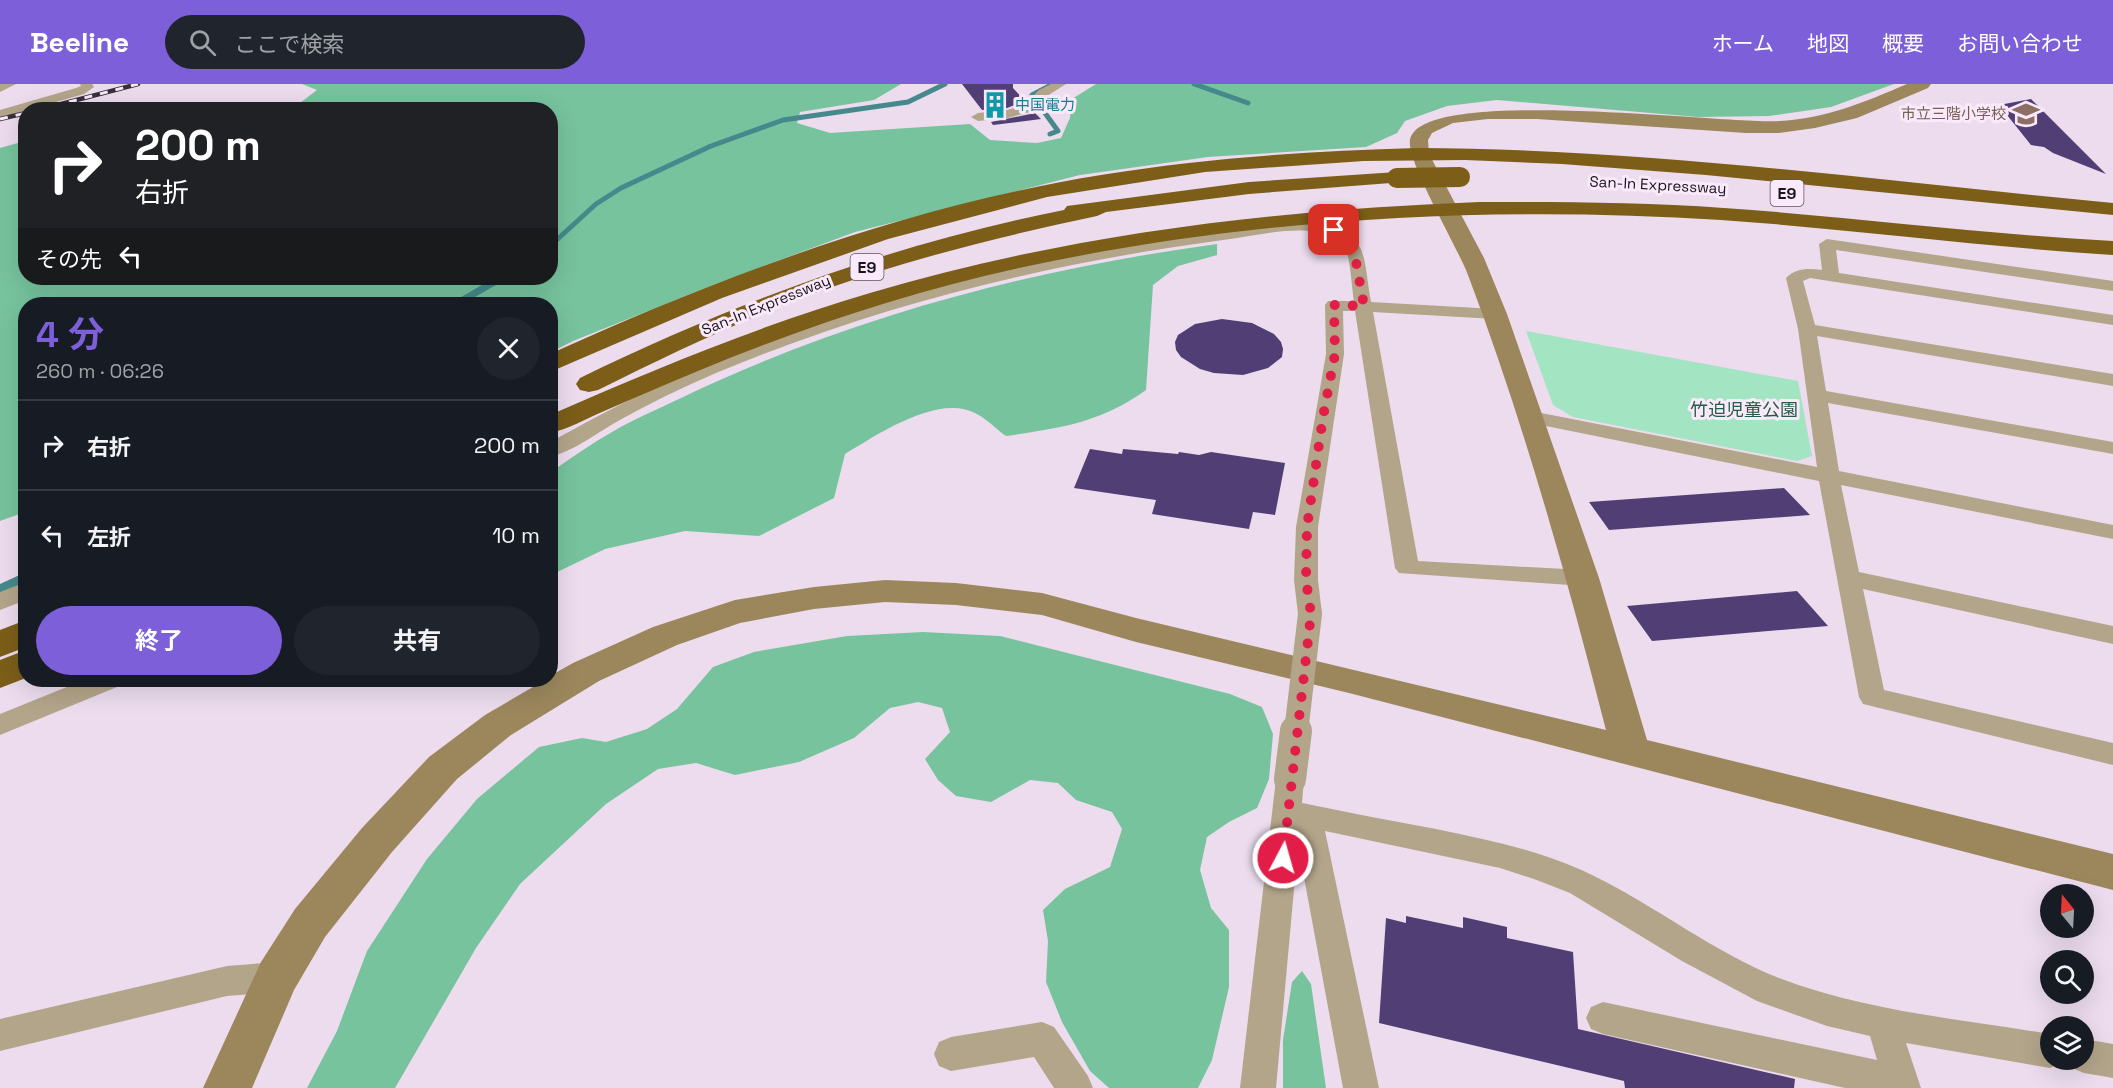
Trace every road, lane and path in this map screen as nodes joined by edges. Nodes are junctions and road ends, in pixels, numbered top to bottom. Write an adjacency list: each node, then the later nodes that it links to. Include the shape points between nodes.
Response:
1 (10, 84): 5 (street)
2 (86, 84): 6 (street, via 88,87 80,91)
3 (1060, 84): 9 (street, via 1043,93 1029,108)
4 (1922, 84): 10 (street, via 1852,114 1766,128 1533,113 1458,117 1424,129 1418,139)
5 (0, 87)
6 (42, 102)
7 (18, 109): 8 (street)
8 (0, 114)
9 (978, 117)
10 (1419, 154): 14 (street); 15 (highway, via 1634,162); 24 (highway, via 1316,158 1190,170 999,202 774,269)
11 (1481, 178): 13 (highway, San-In Expressway / E9, bridge, via 1397,178)
12 (1639, 183): 16 (highway, San-In Expressway / E9)
13 (1203, 193): 25 (highway, San-In Expressway / E9, via 1042,215 861,259 734,302); 28 (highway, San-In Expressway / E9, via 997,231 851,272 689,336)
14 (1449, 209): 17 (highway, via 1695,212); 21 (street); 30 (highway, via 1327,216 1197,230 991,267 772,332)
15 (2113, 209)
16 (2113, 219)
17 (2113, 248)
18 (1831, 276): 19 (street, via 1827,244); 22 (street); 23 (street, via 1809,273 1794,278)
19 (2113, 286)
20 (1364, 306): 21 (street); 31 (street, via 1353,245 1343,234 1328,228 1287,229 1128,249 937,291 831,324 723,364 632,405); 35 (street, via 1407,568); 44 (street, bridge, via 1334,305 1335,354 1307,527 1306,580 1311,614)
21 (1494, 314): 29 (street)
22 (2113, 320)
23 (1807, 329): 26 (street); 27 (street)
24 (558, 360)
25 (558, 380)
26 (2113, 380)
27 (1816, 395): 32 (street); 33 (street)
28 (558, 398)
29 (1531, 417): 33 (street); 35 (street)
30 (558, 421)
31 (558, 447)
32 (2113, 448)
33 (1829, 477): 34 (street); 36 (street)
34 (2113, 532)
35 (1584, 578): 42 (street)
36 (1851, 578): 39 (street); 43 (street, via 1872,697)
37 (18, 594): 38 (street)
38 (0, 602)
39 (2113, 635)
40 (91, 687): 41 (street)
41 (0, 725)
42 (1631, 751): 45 (street); 46 (street, via 1042,604 885,591 814,598 735,612 665,636 585,672 498,725 443,768 377,840 310,923)
43 (2113, 754)
44 (1288, 812): 48 (street, via 1500,855 1541,868 1589,889 1693,951 1769,990 1827,1010); 57 (street); 58 (street, via 1311,834)
45 (2113, 872)
46 (277, 977): 49 (street, via 227,981); 55 (street)
47 (1602, 1018): 54 (street)
48 (1883, 1023): 50 (street); 54 (street)
49 (0, 1035)
50 (2040, 1049)
51 (951, 1054): 56 (street, via 1042,1039)
52 (2094, 1058): 53 (street)
53 (2113, 1061)
54 (1902, 1086)
55 (227, 1088)
56 (1075, 1088)
57 (1258, 1088)
58 (1361, 1088)

